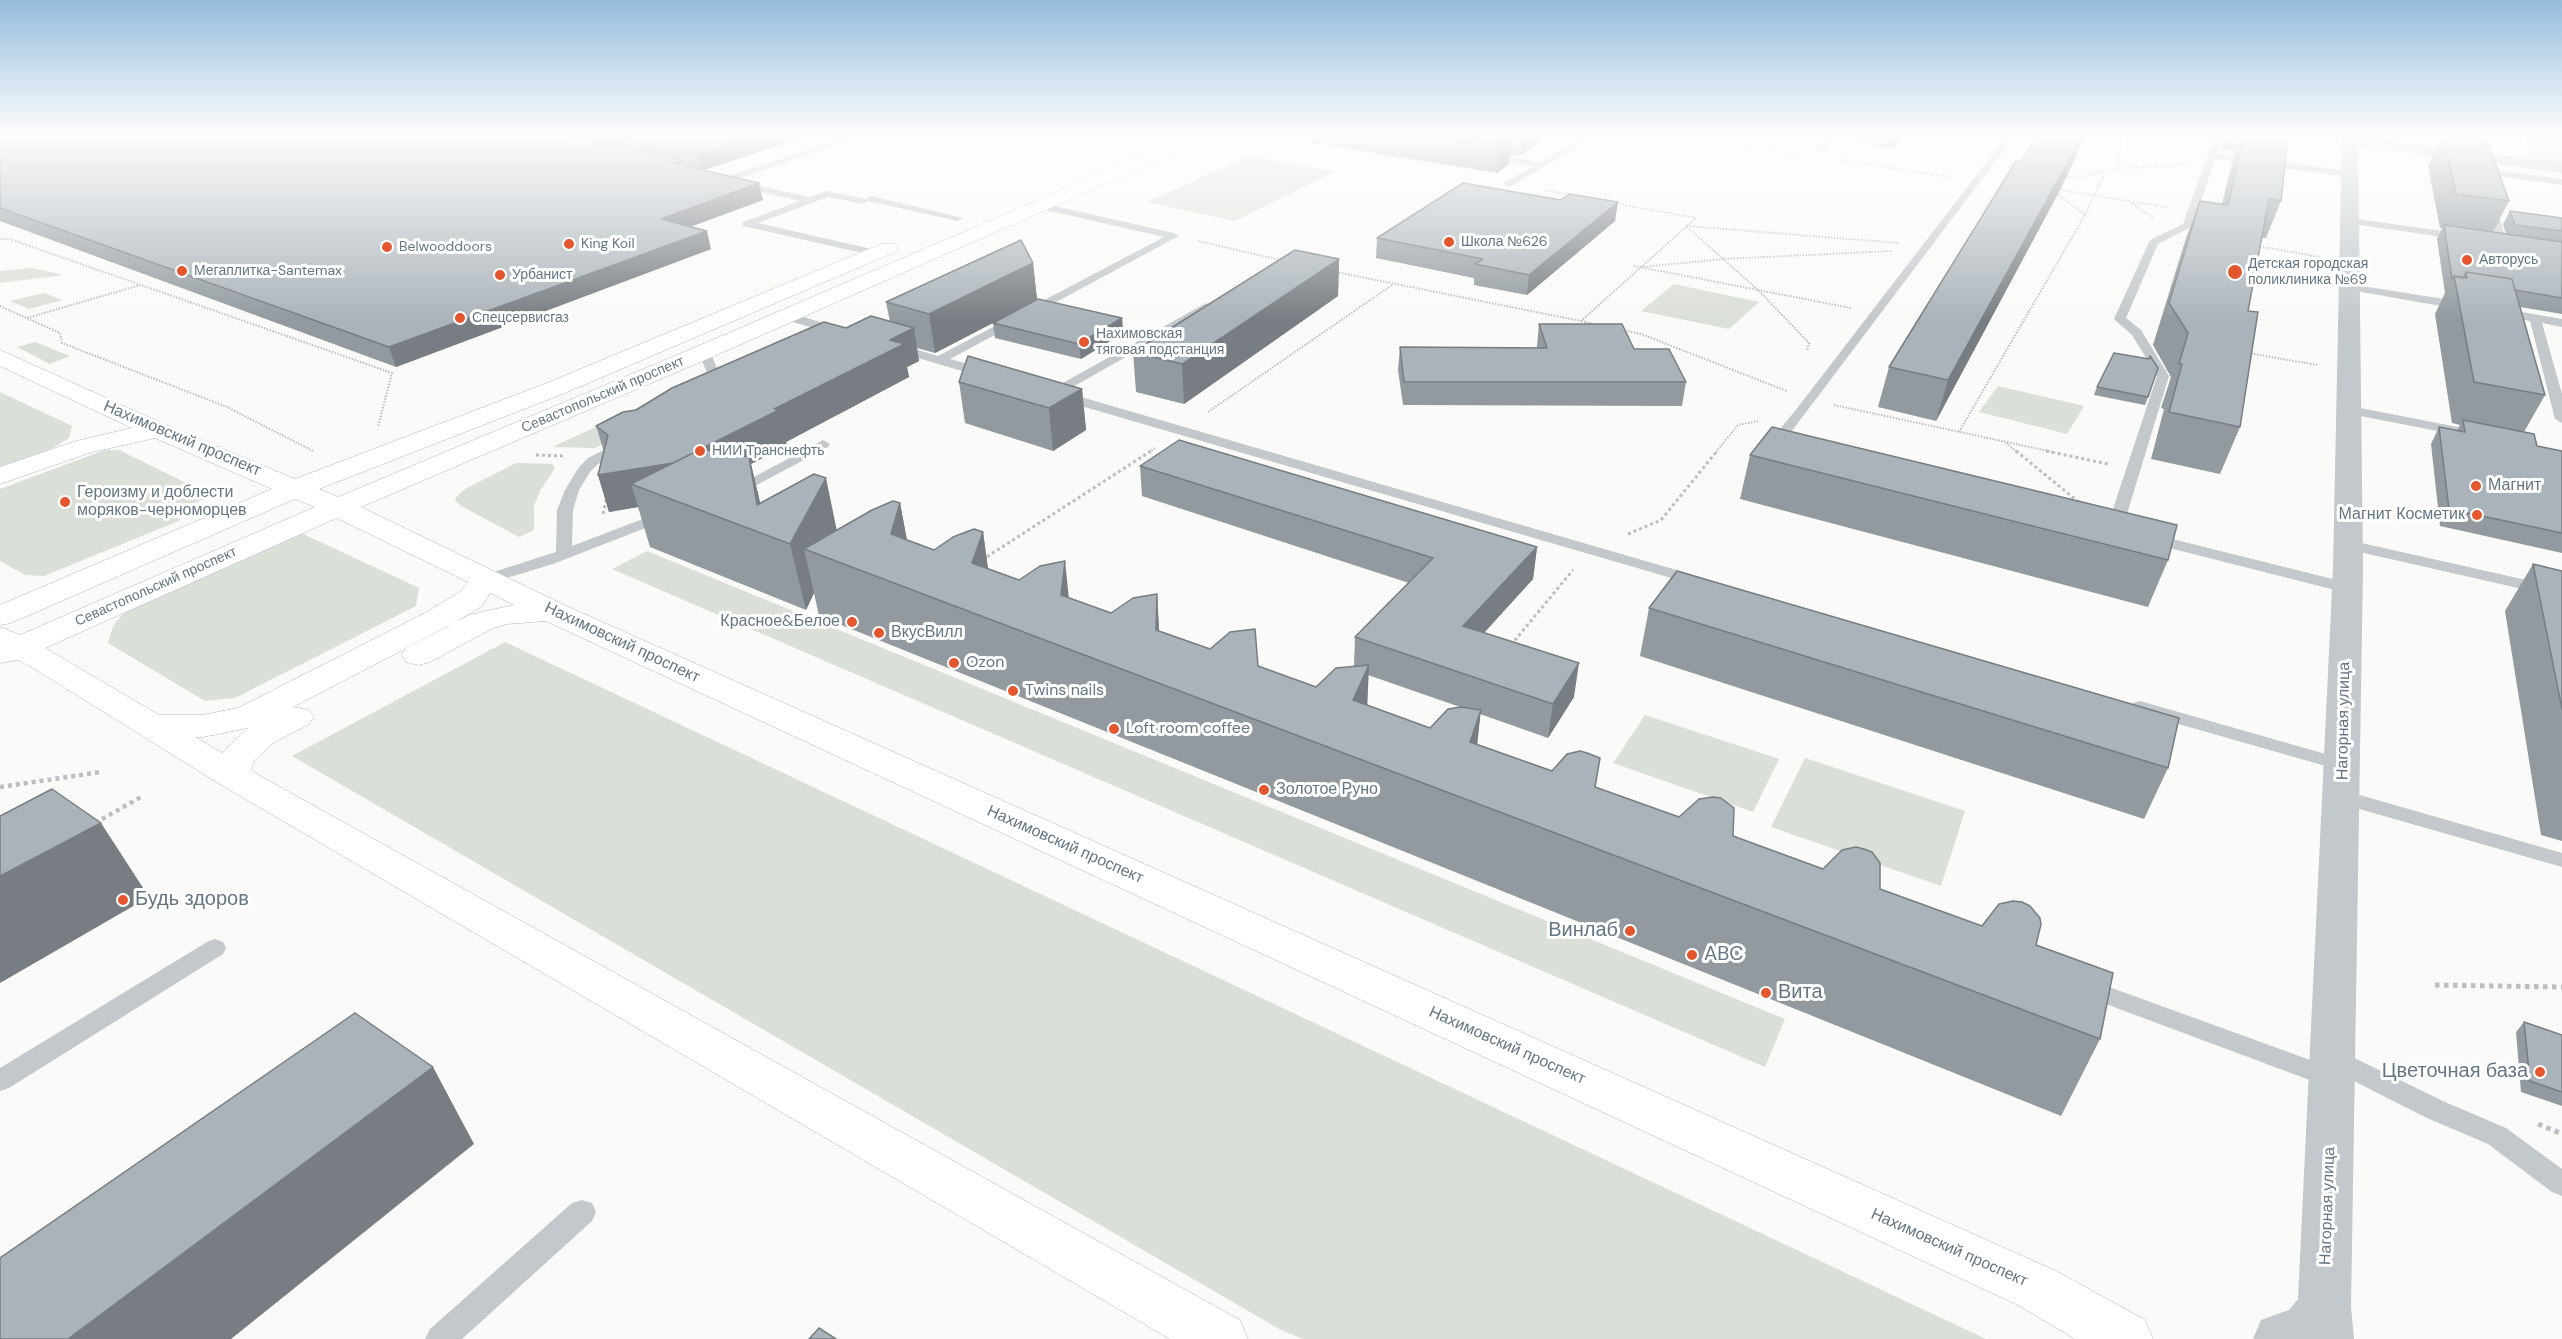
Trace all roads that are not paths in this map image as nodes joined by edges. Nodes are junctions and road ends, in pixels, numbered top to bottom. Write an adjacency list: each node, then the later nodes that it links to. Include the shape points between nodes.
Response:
1 (792, 196): 10 (lane)
2 (819, 196): 10 (lane)
3 (844, 196): 12 (lane)
4 (1035, 196): 19 (main road, Севастопольский проспект)
5 (1043, 196): 25 (lane, via 1174,236)
6 (1965, 196): 35 (lane, via 1773,446)
7 (2198, 196): 45 (lane, via 2188,226 2154,243 2120,319 2137,333 2163,376 2134,469 2108,529)
8 (2350, 196): 13 (street, Нагорная улица)
9 (2486, 196): 13 (lane, via 2496,242)
10 (808, 200): 16 (lane, via 747,224)
11 (980, 208): 12 (main road)
12 (958, 218): 14 (main road)
13 (2350, 221): 17 (street, Нагорная улица)
14 (927, 231)
15 (907, 240): 16 (main road, Севастопольский проспект)
16 (876, 253): 37 (main road, Севастопольский проспект, via 556,388)
17 (2349, 287): 20 (lane); 29 (street, Нагорная улица)
18 (1215, 303): 44 (lane, via 1047,391)
19 (787, 316): 22 (lane); 24 (main road, Севастопольский проспект)
20 (2535, 318): 21 (lane); 30 (lane)
21 (2562, 323)
22 (861, 337)
23 (883, 344): 25 (lane)
24 (704, 352): 28 (lane, via 715,377 713,389); 39 (main road, Севастопольский проспект)
25 (939, 360): 27 (lane)
26 (5, 363): 31 (main road, Нахимовский проспект)
27 (1007, 380)
28 (699, 403)
29 (2350, 410): 32 (lane); 41 (street, Нагорная улица)
30 (2562, 419)
31 (157, 430): 36 (main road, via 85,446); 37 (main road, Нахимовский проспект)
32 (2474, 434)
33 (635, 438): 42 (lane, via 607,452 584,470 565,510)
34 (823, 444): 38 (lane, via 717,500 744,499)
35 (1796, 451)
36 (0, 476)
37 (297, 489): 39 (main road, Нахимовский проспект); 48 (main road, Севастопольский проспект)
38 (756, 503)
39 (338, 507): 43 (main road, Нахимовский проспект); 49 (main road, Севастопольский проспект)
40 (685, 509): 42 (lane)
41 (2348, 545): 45 (street, Нагорная улица); 46 (lane)
42 (564, 554): 43 (lane)
43 (484, 580): 47 (main road, Нахимовский проспект); 51 (main road, via 471,599 436,620 248,717 203,726)
44 (1716, 586)
45 (2347, 588): 53 (street, Нагорная улица)
46 (2562, 593)
47 (551, 611): 52 (main road, via 504,615 480,622 261,735 238,756); 62 (main road, Нахимовский проспект, via 2037,1288)
48 (0, 616)
49 (6, 647): 51 (main road, via 50,664)
50 (2120, 702): 53 (lane)
51 (151, 726): 52 (main road)
52 (231, 775): 64 (main road)
53 (2343, 781): 54 (lane); 57 (street, Нагорная улица)
54 (2562, 860)
55 (215, 948): 58 (lane)
56 (2066, 981): 57 (lane)
57 (2333, 1069): 59 (lane, via 2497,1136); 61 (street, Нагорная улица)
58 (0, 1081)
59 (2562, 1184)
60 (582, 1212): 63 (lane)
61 (2328, 1328): 65 (street, Нагорная улица)
62 (2114, 1335)
63 (440, 1339)
64 (1221, 1339)
65 (2280, 1339)

